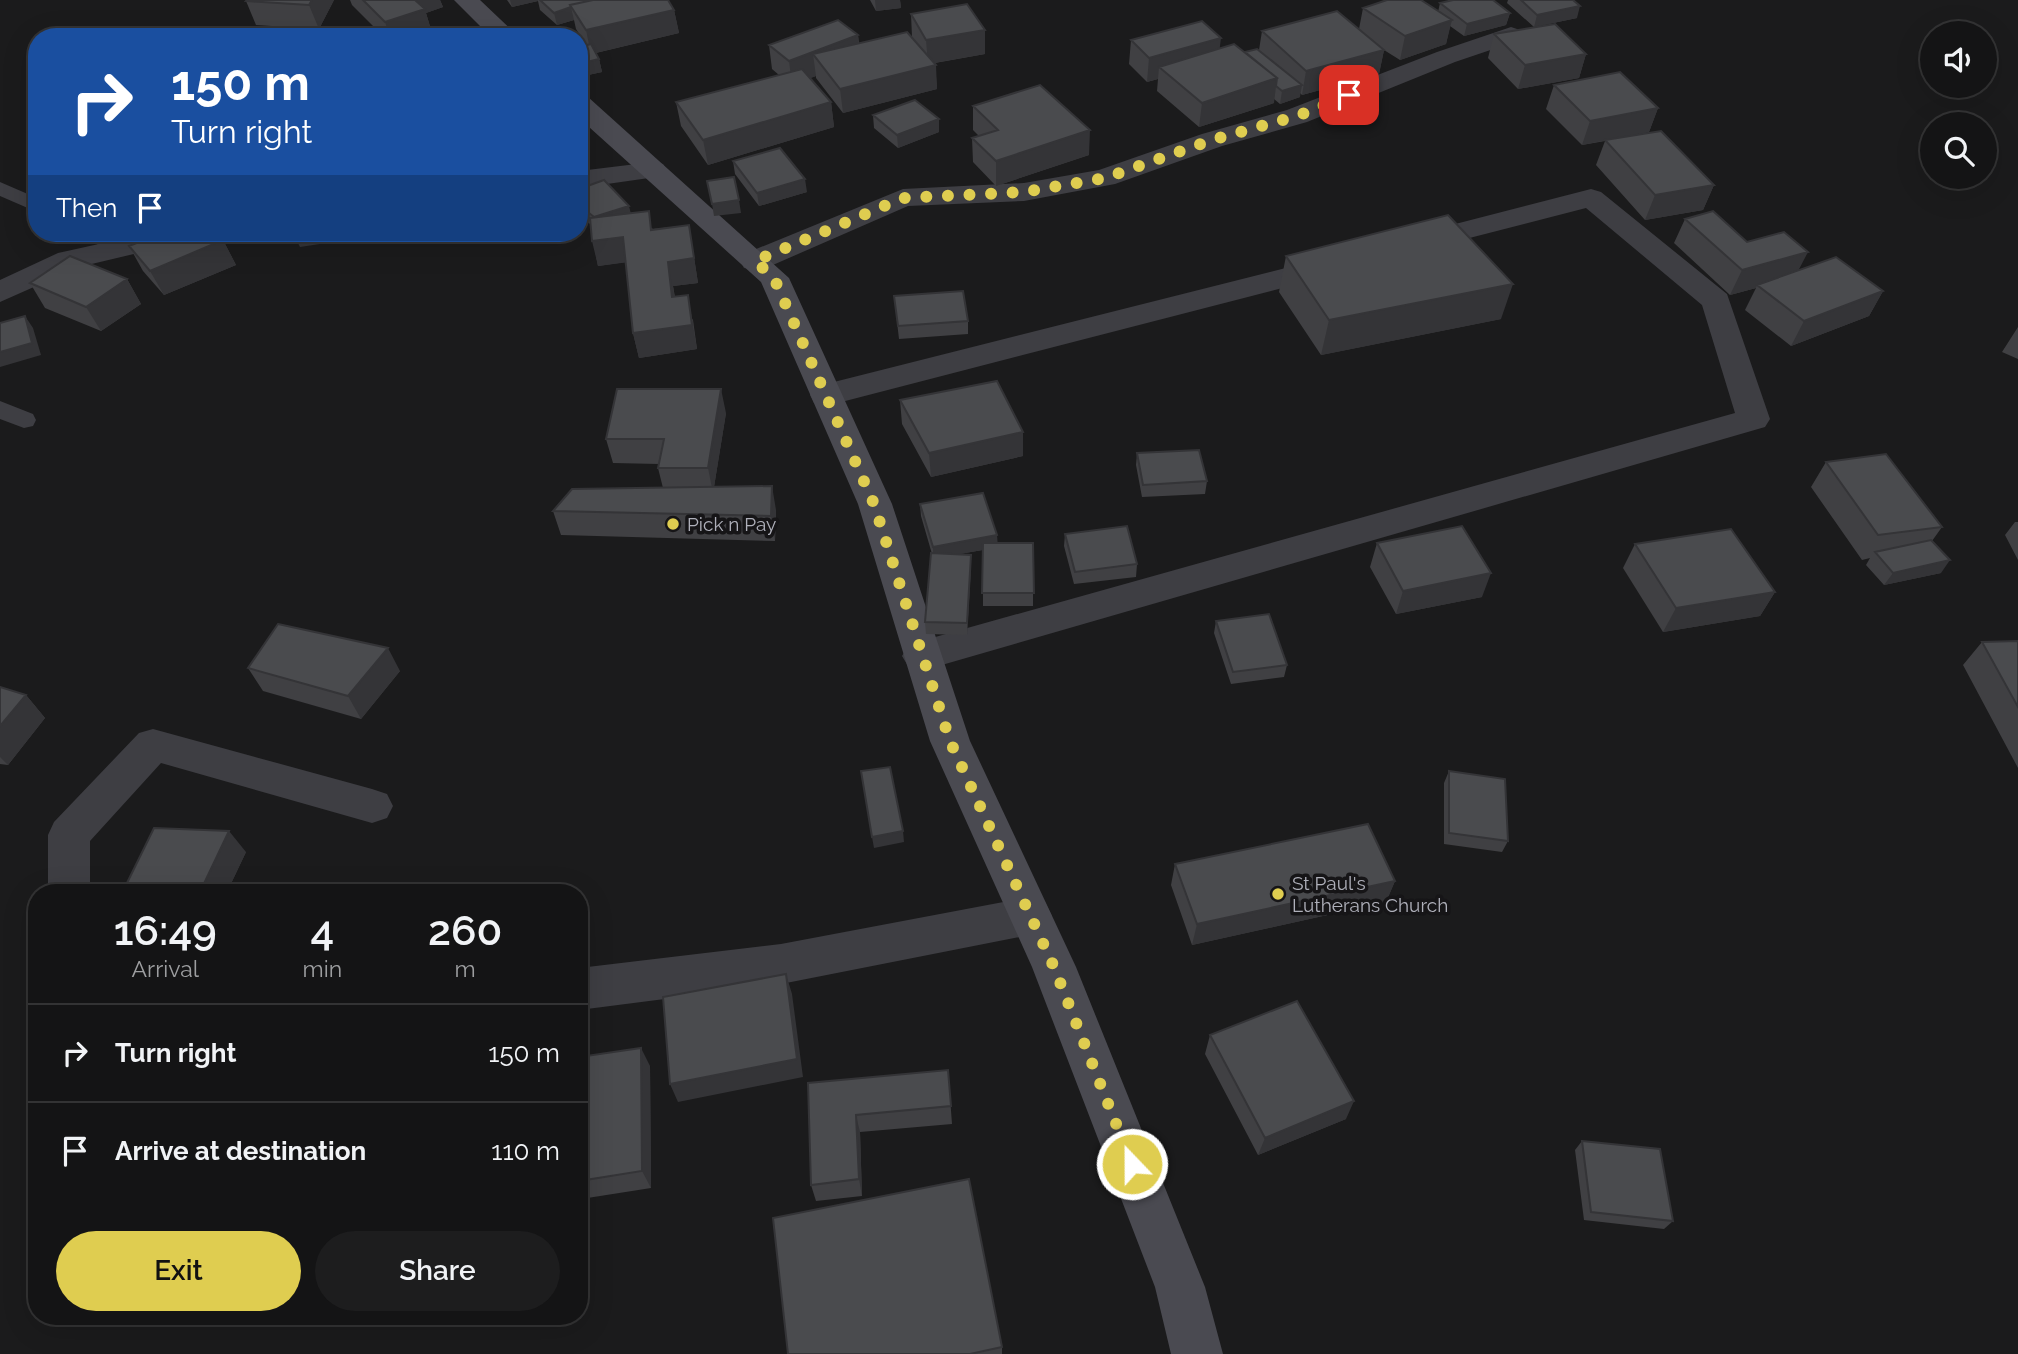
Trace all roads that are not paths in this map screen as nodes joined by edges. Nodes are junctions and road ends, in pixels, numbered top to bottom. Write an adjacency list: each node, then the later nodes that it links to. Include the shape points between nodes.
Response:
1 (466, 0): 2 (main road)
2 (496, 28)
3 (1511, 35): 12 (street, via 1297,116 1105,178 1024,192 903,198)
4 (588, 111): 5 (main road)
5 (653, 170): 6 (street); 12 (main road)
6 (588, 179)
7 (0, 188): 8 (lane)
8 (28, 202)
9 (111, 242): 11 (lane)
10 (149, 242): 11 (street)
11 (123, 248): 13 (street, via 69,260)
12 (755, 261): 14 (main road, via 774,278)
13 (0, 292)
14 (826, 395): 17 (main road, via 874,504); 17 (street, via 1591,198 1716,301 1754,419)
15 (0, 409): 16 (lane)
16 (24, 420)
17 (921, 656): 20 (main road, via 950,741)
18 (372, 806): 19 (street, via 153,745 69,835)
19 (69, 884)
20 (1030, 916): 21 (street, via 782,964); 22 (main road, via 1180,1287)
21 (588, 988)
22 (1197, 1354)

